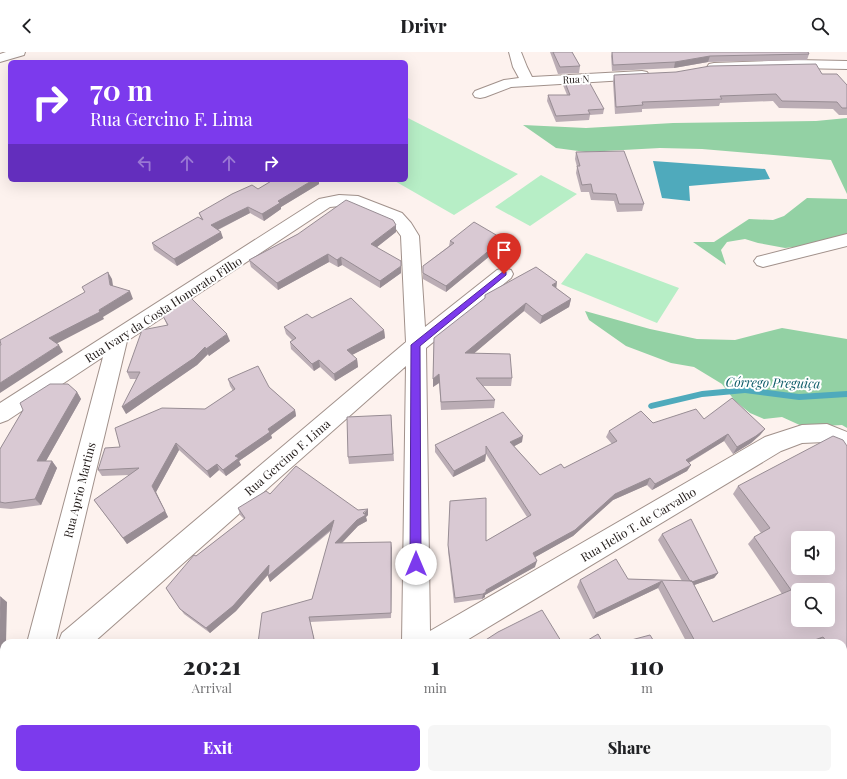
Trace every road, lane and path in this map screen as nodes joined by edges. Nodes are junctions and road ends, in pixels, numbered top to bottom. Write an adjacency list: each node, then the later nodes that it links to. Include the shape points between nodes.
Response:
1 (19, 52): 3 (street)
2 (515, 52): 9 (street)
3 (0, 58)
4 (847, 65): 5 (street)
5 (823, 68): 6 (street, via 755,75); 7 (street)
6 (702, 71)
7 (847, 73)
8 (652, 75): 9 (street, Rua N)
9 (528, 81): 10 (street, Rua N, via 509,83)
10 (480, 94)
11 (847, 240): 12 (street)
12 (763, 261)
13 (504, 274): 15 (street, Rua Gercino F. Lima)
14 (118, 338): 15 (street, Rua Ivary da Costa Honorato Filho, via 326,203 352,200 396,217 410,236); 16 (street, Rua Ivary da Costa Honorato Filho); 18 (street, Rua Aprio Martins)
15 (416, 345): 19 (street, Rua Gercino F. Lima); 20 (street)
16 (0, 414)
17 (847, 442): 21 (street, Rua Helio T. de Carvalho, via 827,432 802,434 773,444)
18 (42, 639)
19 (77, 639)
20 (416, 639)
21 (443, 639)

